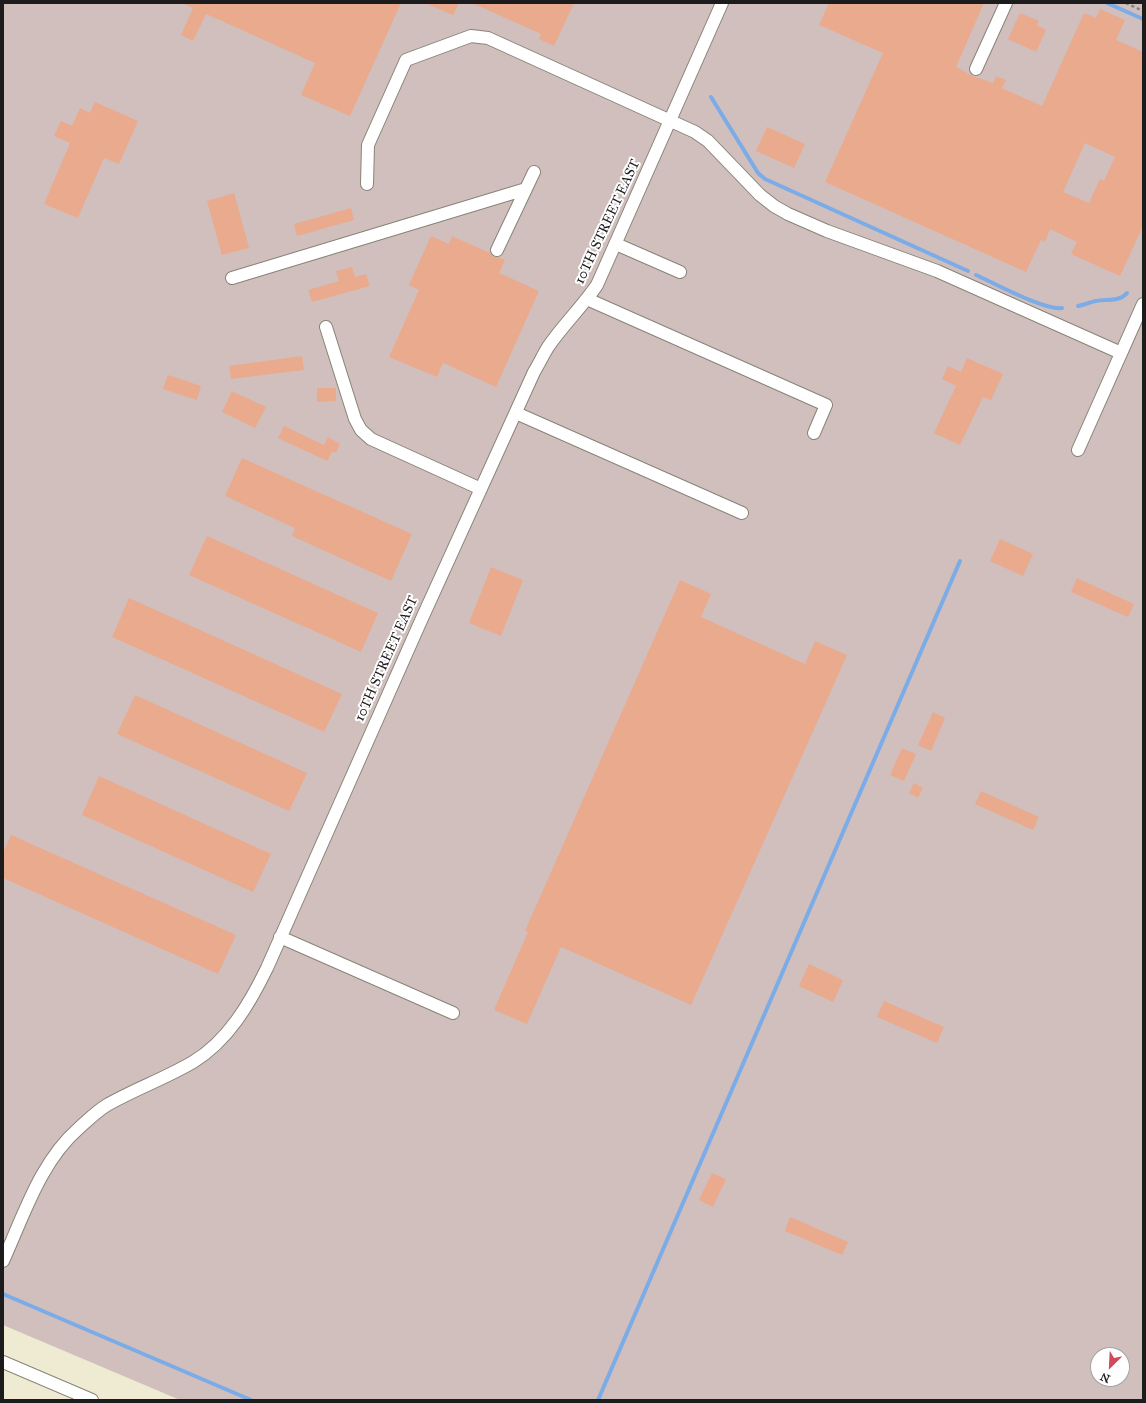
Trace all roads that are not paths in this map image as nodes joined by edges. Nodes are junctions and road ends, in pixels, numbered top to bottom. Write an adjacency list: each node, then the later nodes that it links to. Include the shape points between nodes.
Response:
1 (722, 3): 4 (street, 10TH STREET EAST)
2 (1006, 3): 3 (street)
3 (976, 69)
4 (670, 121): 6 (street, via 488,38 471,36 406,60 368,145); 8 (street, 10TH STREET EAST); 15 (street, via 708,141 760,195 788,214 937,271)
5 (534, 172): 7 (street)
6 (367, 184)
7 (526, 189): 9 (street); 11 (street)
8 (616, 244): 10 (street); 12 (street, 10TH STREET EAST, via 597,285)
9 (496, 250)
10 (680, 272)
11 (232, 278)
12 (587, 299): 16 (street, 10TH STREET EAST, via 547,348); 17 (street, via 826,406)
13 (1143, 304): 15 (street)
14 (326, 327): 19 (street, via 355,419 361,430 371,439)
15 (1121, 353): 18 (street)
16 (516, 413): 19 (street, 10TH STREET EAST); 20 (street)
17 (814, 433)
18 (1078, 450)
19 (481, 489): 21 (street, 10TH STREET EAST)
20 (742, 513)
21 (280, 937): 22 (street); 23 (street, 10TH STREET EAST, via 254,994 226,1034 215,1045 195,1061 106,1105 77,1129 54,1156 38,1182)
22 (453, 1013)
23 (3, 1261)
24 (3, 1362): 25 (street)
25 (92, 1400)

